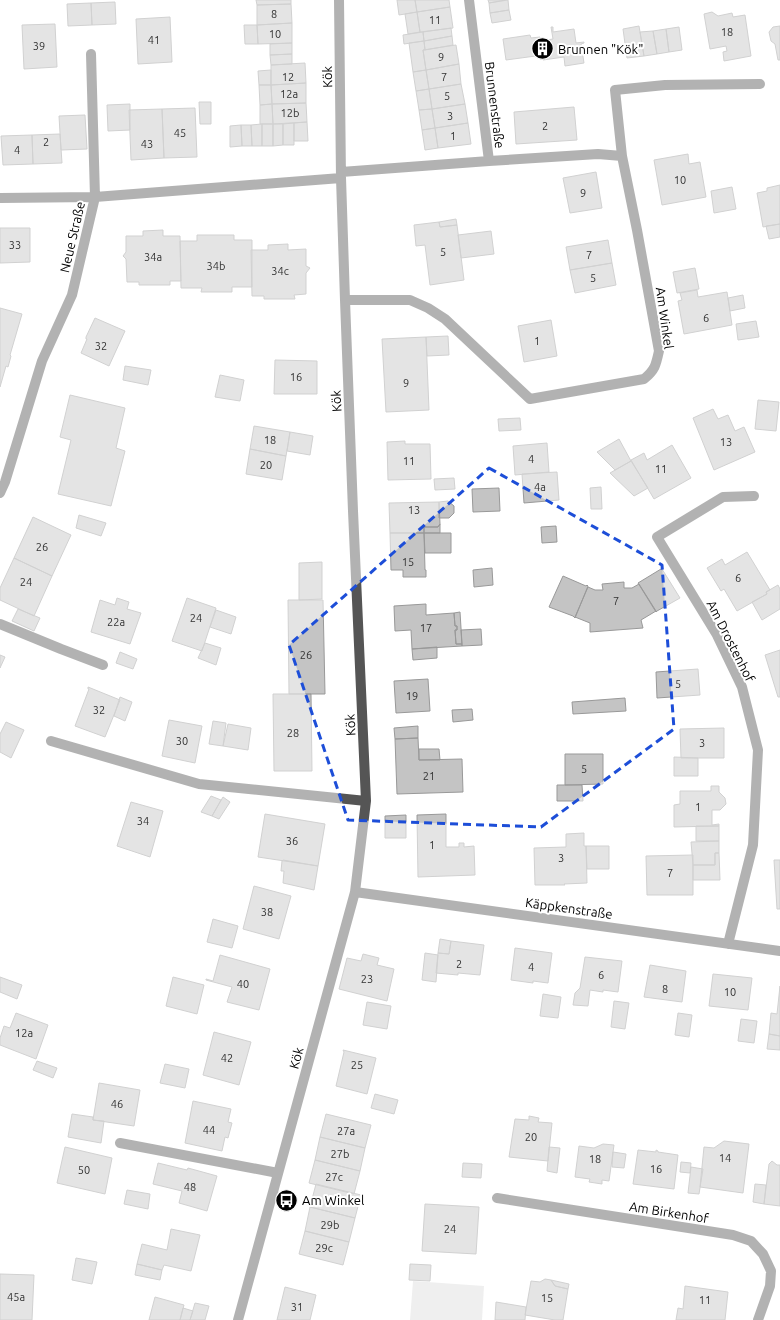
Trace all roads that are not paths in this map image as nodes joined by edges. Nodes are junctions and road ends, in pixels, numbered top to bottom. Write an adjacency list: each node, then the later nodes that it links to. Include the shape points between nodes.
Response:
1 (338, 0): 7 (street, Kök)
2 (469, 0): 6 (street, Brunnenstraße)
3 (91, 54): 8 (street)
4 (760, 84): 5 (street, Am Winkel, via 665,85 614,90)
5 (622, 156): 6 (street, via 598,154); 10 (street, Am Winkel, via 659,351 652,372 644,379 530,399 445,318 428,308 410,300)
6 (489, 161): 7 (street, Brunnenstraße)
7 (341, 175): 8 (street, Neue Straße); 10 (street, Kök)
8 (95, 197): 9 (street); 11 (street, Neue Straße, via 72,295 42,361)
9 (0, 198)
10 (345, 300): 16 (street, Kök)
11 (0, 493)
12 (754, 496): 18 (street, Am Drostenhof, via 723,497 657,537 717,635 742,687 758,750 753,845)
13 (0, 624): 14 (street)
14 (103, 665)
15 (51, 740): 16 (street, via 199,784)
16 (366, 801): 17 (street, Kök)
17 (355, 892): 18 (street, Käppkenstraße); 21 (street, Kök)
18 (728, 944): 19 (street, Käppkenstraße)
19 (780, 951)
20 (120, 1143): 21 (street)
21 (278, 1173): 23 (street, Kök)
22 (497, 1198): 24 (street, Am Birkenhof, via 733,1235 751,1241 763,1254 771,1271 770,1286)
23 (238, 1320)
24 (758, 1320)

